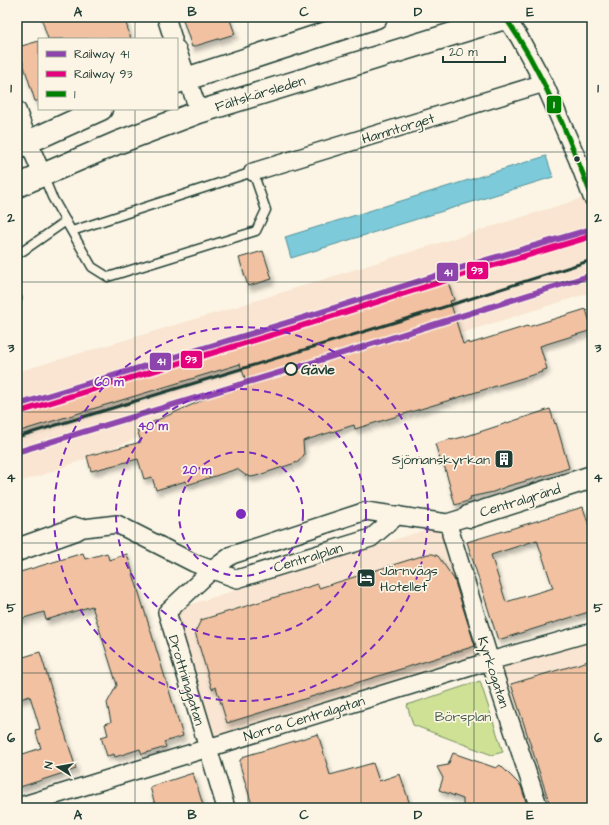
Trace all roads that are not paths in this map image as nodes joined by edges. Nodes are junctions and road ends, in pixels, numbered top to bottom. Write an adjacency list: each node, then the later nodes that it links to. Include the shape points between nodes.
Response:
1 (166, 17): 4 (street)
2 (376, 17): 6 (main road)
3 (506, 17): 7 (street); 10 (main road, Fältskärsleden)
4 (173, 38)
5 (178, 55): 6 (street)
6 (182, 80): 10 (street)
7 (544, 83): 12 (street, Hamntorget); 15 (street)
8 (17, 110): 11 (street)
9 (99, 110): 11 (main road)
10 (199, 112): 13 (main road, Fältskärsleden)
11 (23, 144): 13 (street)
12 (253, 172): 17 (lane); 17 (lane, via 266,210 256,231 108,277 92,267)
13 (42, 174): 14 (main road, Fältskärsleden); 16 (lane)
14 (17, 186)
15 (592, 197)
16 (66, 221): 17 (lane); 18 (lane)
17 (72, 231)
18 (17, 254)
19 (592, 477): 21 (main road, Centralgränd)
20 (398, 515): 23 (street, Centralplan); 26 (street, Centralplan, via 366,512 232,555); 26 (street, Centralplan, via 371,538 237,579)
21 (470, 516): 23 (street, Centralgränd)
22 (76, 529): 24 (main road); 25 (main road); 26 (street, Centralplan, via 117,524 194,563)
23 (449, 529): 28 (street, Kyrkogatan)
24 (17, 537)
25 (17, 550)
26 (213, 569): 29 (street, Drottninggatan, via 167,612)
27 (592, 632): 28 (street, Norra Centralgatan)
28 (490, 661): 29 (street, Norra Centralgatan); 32 (street, Kyrkogatan)
29 (208, 748): 30 (street, Norra Centralgatan); 31 (street, Drottninggatan)
30 (17, 807)
31 (226, 808)
32 (538, 808)

